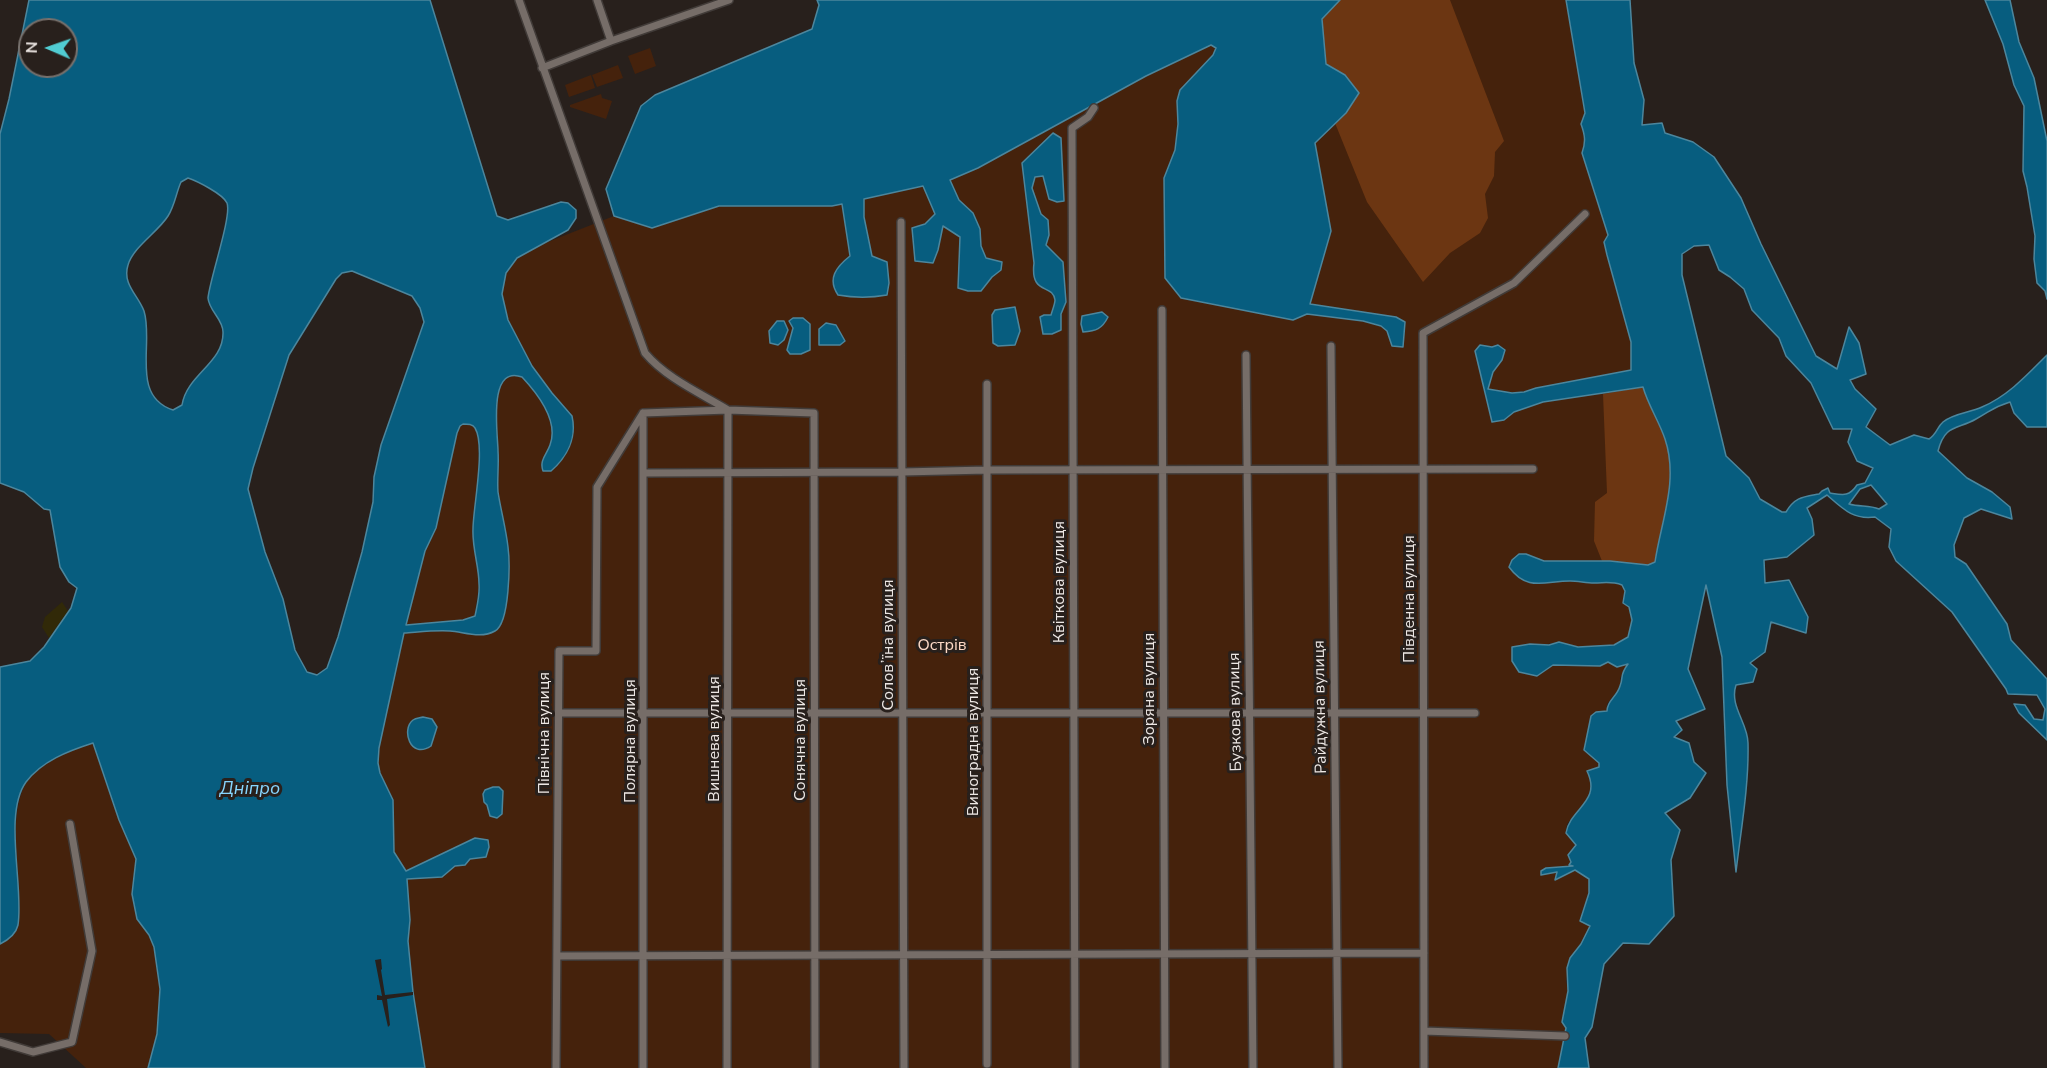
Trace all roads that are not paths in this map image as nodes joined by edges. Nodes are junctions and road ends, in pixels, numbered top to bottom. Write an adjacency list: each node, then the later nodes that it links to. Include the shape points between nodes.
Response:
1 (519, 0): 5 (street)
2 (597, 0): 4 (street)
3 (729, 0): 4 (street)
4 (611, 41): 5 (street)
5 (542, 68): 13 (street, via 645,353 672,376)
6 (1094, 108): 15 (street, Квіткова вулиця, via 1072,128)
7 (1585, 214): 19 (street, Південна вулиця, via 1514,283 1423,333)
8 (901, 222): 24 (street, Соловʼїна вулиця)
9 (1162, 310): 16 (street, Зоряна вулиця)
10 (1331, 346): 18 (street, Райдужна вулиця)
11 (1246, 355): 17 (street, Бузкова вулиця)
12 (987, 384): 21 (street, Виноградна вулиця)
13 (728, 410): 14 (street); 22 (street, Сонячна вулиця, via 814,413); 23 (street, Вишнева вулиця)
14 (643, 413): 25 (street, Полярна вулиця); 26 (street, Північна вулиця, via 597,487 596,651 559,651)
15 (1074, 469): 16 (street); 21 (street); 31 (street, Квіткова вулиця)
16 (1162, 469): 17 (street); 35 (street, Зоряна вулиця)
17 (1247, 469): 18 (street); 32 (street, Бузкова вулиця)
18 (1333, 469): 19 (street); 33 (street, Райдужна вулиця)
19 (1423, 469): 20 (street); 36 (street, Південна вулиця)
20 (1533, 469)
21 (987, 470): 24 (street); 30 (street, Виноградна вулиця)
22 (815, 471): 23 (street); 24 (street); 29 (street, Сонячна вулиця)
23 (729, 472): 25 (street); 28 (street, Вишнева вулиця)
24 (902, 472): 34 (street, Соловʼїна вулиця)
25 (644, 473): 27 (street, Полярна вулиця)
26 (558, 712): 27 (street); 49 (street, Північна вулиця)
27 (644, 712): 28 (street); 46 (street, Полярна вулиця)
28 (728, 712): 29 (street); 47 (street, Вишнева вулиця)
29 (814, 712): 34 (street); 48 (street, Сонячна вулиця)
30 (987, 712): 31 (street); 34 (street); 44 (street, Виноградна вулиця)
31 (1074, 712): 35 (street); 45 (street, Квіткова вулиця)
32 (1250, 712): 33 (street); 35 (street); 41 (street, Бузкова вулиця)
33 (1335, 712): 36 (street); 42 (street, Райдужна вулиця)
34 (902, 713): 43 (street, Соловʼїна вулиця)
35 (1163, 713): 40 (street, Зоряна вулиця)
36 (1424, 713): 37 (street); 39 (street, Південна вулиця)
37 (1475, 713)
38 (70, 824): 52 (street, via 92,951 72,1042 33,1052)
39 (1424, 952): 42 (street); 50 (street, Південна вулиця)
40 (1164, 953): 41 (street); 45 (street); 60 (street, Зоряна вулиця)
41 (1252, 953): 42 (street); 61 (street, Бузкова вулиця)
42 (1337, 953): 62 (street, Райдужна вулиця)
43 (903, 954): 44 (street); 48 (street); 59 (street, Соловʼїна вулиця)
44 (987, 954): 45 (street); 53 (street, Виноградна вулиця)
45 (1075, 954): 54 (street, Квіткова вулиця)
46 (644, 955): 47 (street); 49 (street); 56 (street, Полярна вулиця)
47 (728, 955): 48 (street); 57 (street, Вишнева вулиця)
48 (815, 955): 58 (street, Сонячна вулиця)
49 (557, 956): 55 (street, Північна вулиця)
50 (1424, 1031): 51 (street); 63 (street, Південна вулиця)
51 (1565, 1036)
52 (0, 1042)
53 (987, 1064)
54 (1075, 1067)
55 (556, 1068)
56 (643, 1068)
57 (727, 1068)
58 (815, 1068)
59 (904, 1068)
60 (1165, 1068)
61 (1253, 1068)
62 (1338, 1068)
63 (1424, 1068)

